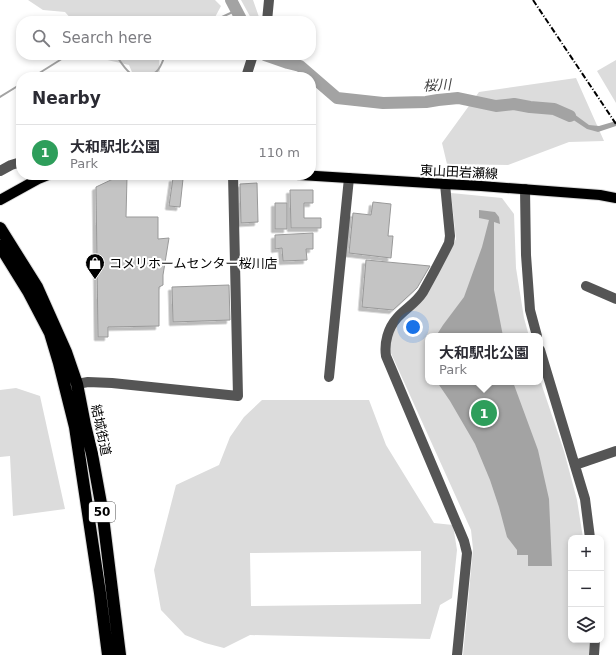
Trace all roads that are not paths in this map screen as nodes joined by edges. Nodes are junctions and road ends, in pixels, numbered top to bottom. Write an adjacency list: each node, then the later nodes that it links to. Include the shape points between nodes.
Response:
1 (269, 0): 2 (street)
2 (267, 16)
3 (251, 60): 4 (street)
4 (248, 72)
5 (16, 164): 6 (street)
6 (0, 171)
7 (316, 176): 8 (main road, 東山田岩瀬線)
8 (350, 178): 11 (main road, 東山田岩瀬線); 21 (street)
9 (32, 180): 14 (main road)
10 (233, 180): 22 (street, via 238,396 100,382)
11 (445, 184): 12 (main road, 東山田岩瀬線); 29 (street, via 449,243 422,293 392,325 385,349 466,547)
12 (525, 189): 13 (main road, 東山田岩瀬線); 19 (street, via 530,310)
13 (616, 198)
14 (0, 200)
15 (0, 228): 22 (highway, 結城街道 / 50, via 37,287 66,352)
16 (0, 246): 27 (highway, 結城街道 / 50, via 50,333 59,363 75,427)
17 (586, 286): 18 (street)
18 (616, 299)
19 (536, 333)
20 (543, 360): 24 (street)
21 (329, 377)
22 (77, 384): 28 (highway, 結城街道 / 50, via 102,510)
23 (616, 451): 24 (street)
24 (575, 465): 25 (street, via 585,499)
25 (590, 535)
26 (595, 643): 30 (street)
27 (108, 655)
28 (120, 655)
29 (456, 655)
30 (594, 655)

